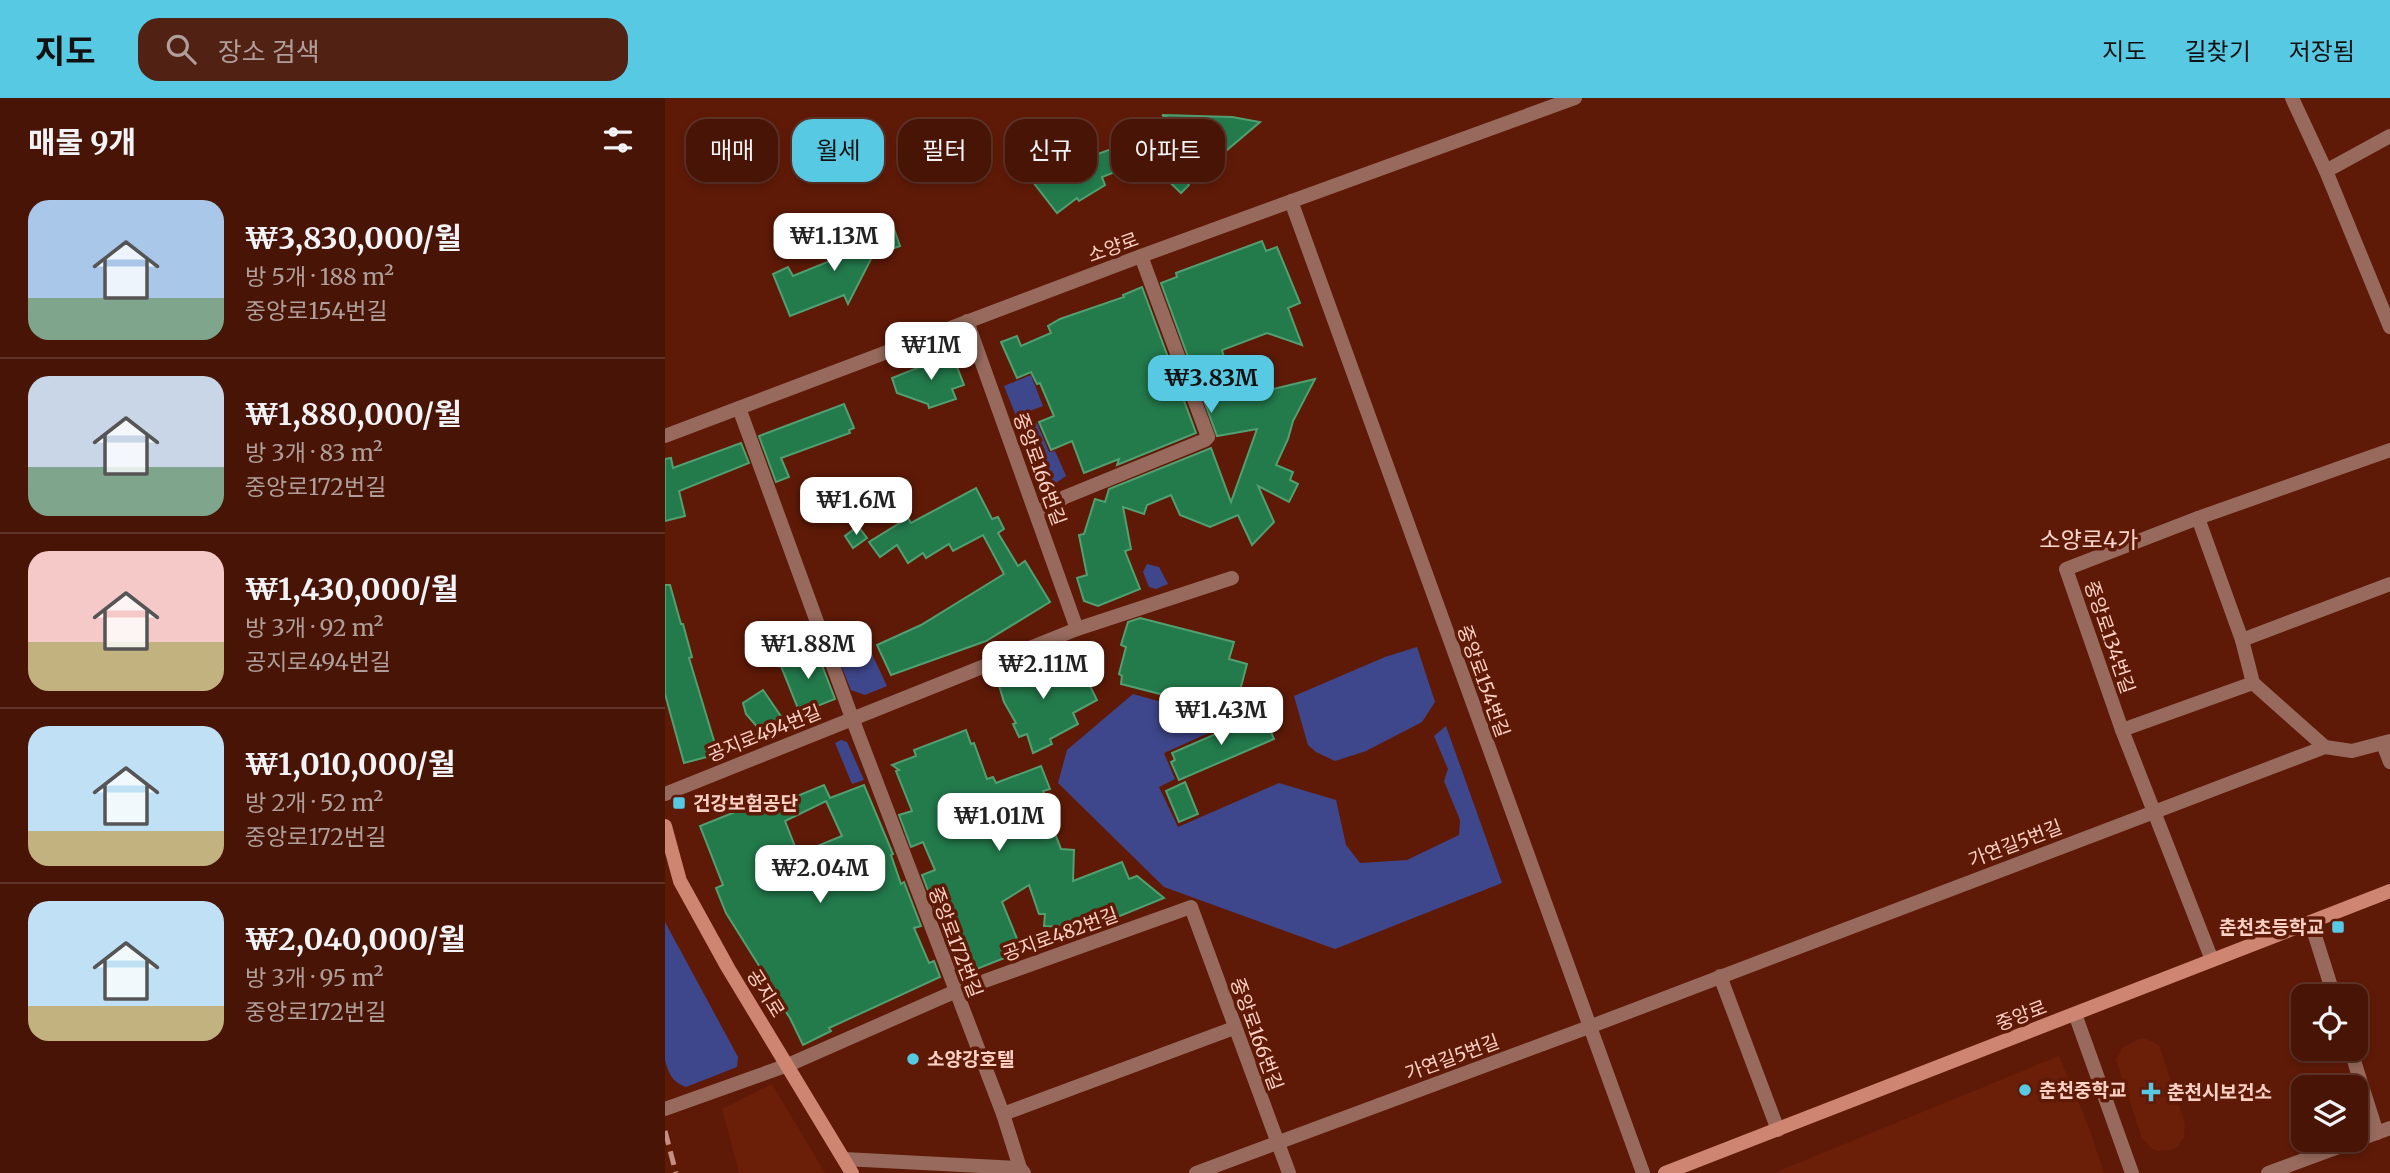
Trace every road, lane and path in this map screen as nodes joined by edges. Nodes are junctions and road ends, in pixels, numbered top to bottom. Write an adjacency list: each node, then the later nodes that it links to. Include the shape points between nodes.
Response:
1 (1575, 98): 5 (street, 소양로)
2 (2292, 98): 4 (street)
3 (2390, 136): 4 (street)
4 (2326, 171): 8 (street)
5 (1291, 201): 6 (street, 소양로); 35 (street, 중앙로154번길)
6 (1141, 256): 7 (street, 소양로); 12 (street, via 1208,437)
7 (967, 321): 9 (street, 소양로); 12 (street, 중앙로166번길)
8 (2390, 327)
9 (739, 408): 10 (street, 소양로); 19 (street, 중앙로172번길)
10 (665, 436)
11 (2390, 450): 13 (street, 중앙로134번길)
12 (1036, 513): 16 (street, 중앙로166번길)
13 (2198, 518): 17 (street); 20 (street, 중앙로134번길, via 2066,569)
14 (1232, 578): 16 (street, 공지로494번길)
15 (2390, 584): 17 (street)
16 (1077, 629): 19 (street, 공지로494번길)
17 (2242, 640): 18 (street)
18 (2253, 682): 20 (street); 22 (street)
19 (852, 718): 24 (street, 공지로494번길); 33 (street, 중앙로172번길)
20 (2122, 730): 25 (street, 중앙로134번길)
21 (2386, 742): 22 (street, 가연길5번길, via 2352,751); 23 (street)
22 (2325, 747): 25 (street, 가연길5번길)
23 (2390, 762)
24 (665, 794)
25 (2153, 812): 30 (street, 중앙로134번길); 31 (street, 가연길5번길)
26 (665, 826): 38 (street, 공지로, via 680,881)
27 (2390, 891): 29 (street, 중앙로)
28 (1191, 907): 33 (street, 공지로482번길); 36 (street, 중앙로166번길)
29 (2311, 922): 30 (street, 중앙로); 32 (street)
30 (2212, 960): 34 (street, 중앙로)
31 (1720, 976): 35 (street, 가연길5번길); 41 (street)
32 (2330, 984)
33 (954, 992): 38 (street, 공지로482번길); 40 (street, 중앙로172번길)
34 (2075, 1014): 41 (street, 중앙로); 51 (street)
35 (1589, 1027): 43 (street, 가연길5번길); 49 (street, 중앙로154번길)
36 (1234, 1028): 40 (street); 43 (street, 중앙로166번길)
37 (2355, 1061): 42 (street)
38 (788, 1065): 39 (street, 공지로482번길); 44 (street, 공지로)
39 (665, 1109)
40 (1003, 1114): 45 (street, 중앙로172번길)
41 (1778, 1130): 50 (street, 중앙로)
42 (2383, 1130): 52 (street)
43 (1277, 1142): 47 (street, 가연길5번길); 48 (street, 중앙로166번길)
44 (844, 1159): 45 (street); 46 (street, 공지로)
45 (1022, 1170)
46 (852, 1173)
47 (1196, 1173)
48 (1289, 1173)
49 (1643, 1173)
50 (1665, 1173)
51 (2132, 1173)
52 (2268, 1173)

